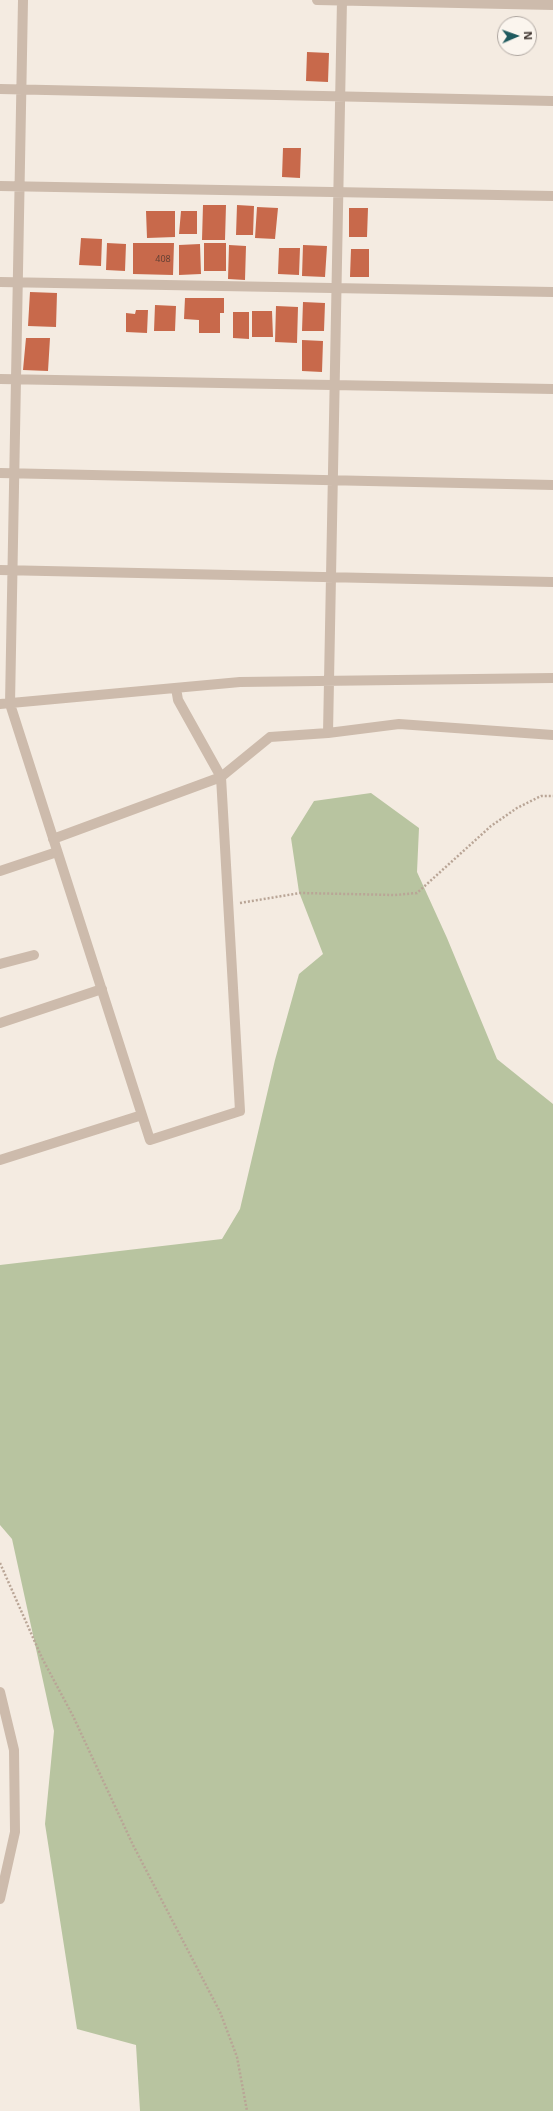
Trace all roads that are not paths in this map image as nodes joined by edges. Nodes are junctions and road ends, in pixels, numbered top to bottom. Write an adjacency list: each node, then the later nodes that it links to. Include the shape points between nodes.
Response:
1 (23, 0): 6 (street)
2 (317, 0): 3 (street)
3 (342, 0): 4 (street); 7 (street)
4 (553, 5)
5 (0, 89): 6 (street)
6 (21, 90): 7 (street); 10 (street)
7 (340, 96): 8 (street); 11 (street)
8 (553, 101)
9 (0, 186): 10 (street)
10 (19, 186): 11 (street); 14 (street)
11 (339, 193): 12 (street); 15 (street)
12 (553, 196)
13 (0, 282): 14 (street)
14 (18, 282): 15 (street); 18 (street)
15 (337, 289): 16 (street); 19 (street)
16 (553, 292)
17 (0, 379): 18 (street)
18 (16, 379): 19 (street); 22 (street)
19 (335, 384): 20 (street); 23 (street)
20 (553, 389)
21 (0, 473): 22 (street)
22 (14, 473): 23 (street); 26 (street)
23 (333, 480): 24 (street); 27 (street)
24 (553, 485)
25 (0, 570): 26 (street)
26 (12, 570): 27 (street); 32 (street)
27 (332, 576): 28 (street); 30 (street)
28 (553, 582)
29 (553, 678): 30 (street)
30 (329, 681): 31 (street, via 240,682); 33 (street)
31 (176, 688): 32 (street); 35 (street, via 178,700)
32 (5, 704): 36 (street)
33 (328, 733): 34 (street, via 400,724); 35 (street, via 270,737)
34 (553, 735)
35 (221, 777): 36 (street); 43 (street, via 240,1111 150,1140)
36 (53, 839): 37 (street)
37 (57, 852): 38 (street); 41 (street)
38 (0, 871)
39 (34, 955): 40 (street)
40 (0, 964)
41 (102, 989): 42 (street); 43 (street)
42 (0, 1023)
43 (142, 1114): 44 (street)
44 (0, 1160)
45 (0, 1692): 46 (street, via 14,1750 15,1832)
46 (0, 1899)

